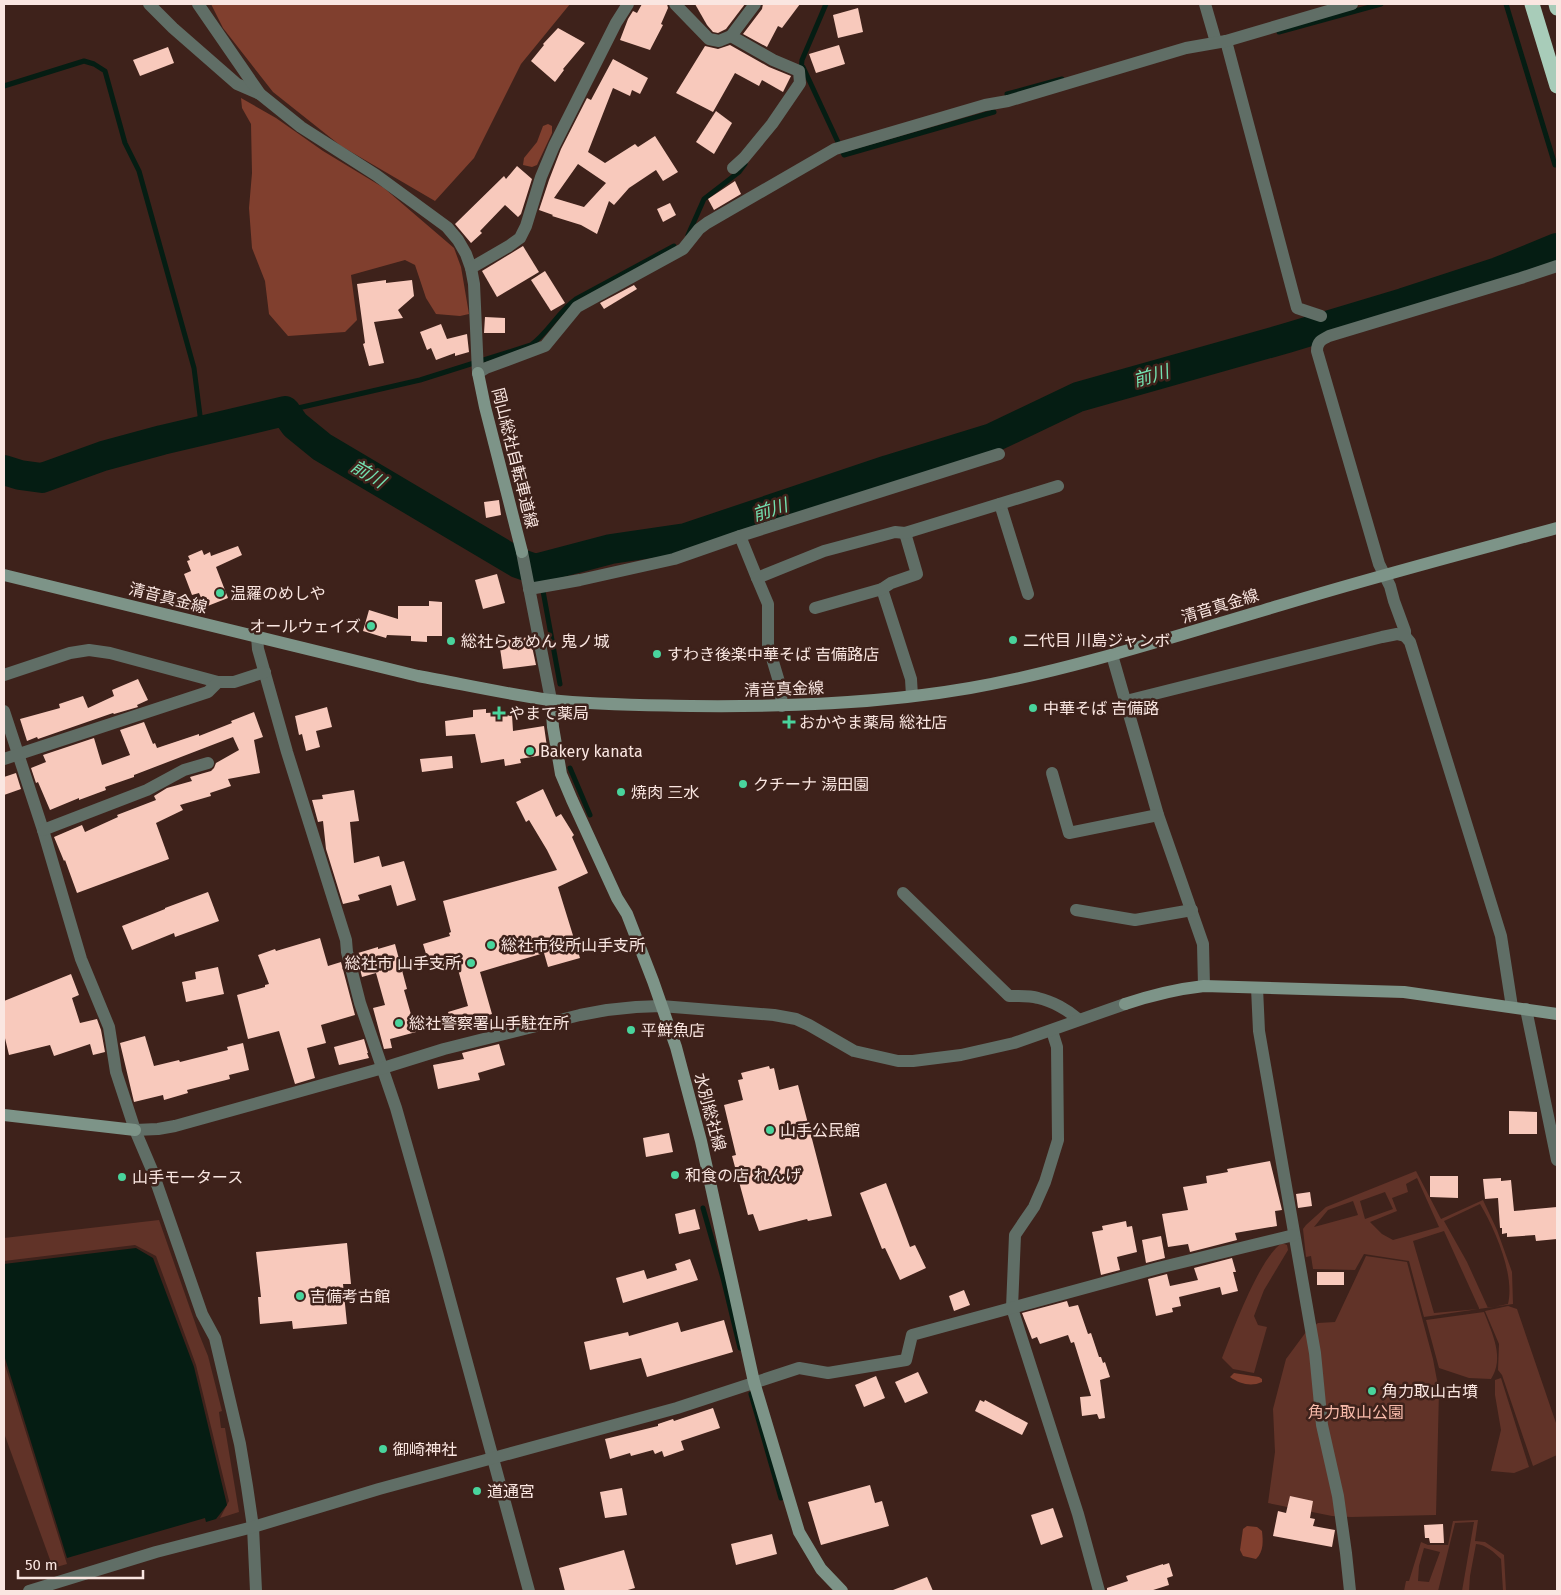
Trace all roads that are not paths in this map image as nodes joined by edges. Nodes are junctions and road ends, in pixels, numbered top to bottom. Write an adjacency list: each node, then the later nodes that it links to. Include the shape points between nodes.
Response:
1 (149, 4): 14 (street, via 237,84)
2 (198, 4): 14 (street)
3 (628, 4): 17 (street, via 554,146 520,238)
4 (675, 4): 11 (street, via 709,39 719,42)
5 (755, 4): 11 (street)
6 (1205, 4): 12 (street)
7 (1352, 4): 12 (street)
8 (1532, 4): 13 (highway)
9 (1556, 4): 10 (highway)
10 (1557, 8)
11 (731, 36): 15 (street, via 772,60 799,71 800,83 772,124)
12 (1221, 42): 18 (street, via 1297,308); 19 (street, via 1186,48 840,148 707,223 683,249 577,307 545,346 486,368)
13 (1557, 86)
14 (260, 94): 17 (street, via 301,128 376,175 447,227 466,254)
15 (732, 168)
16 (1557, 266): 28 (street, via 1329,336 1317,344)
17 (471, 268): 19 (street)
18 (1320, 316)
19 (477, 365): 26 (main road, 岡山総社自転車道線)
20 (999, 454): 25 (street)
21 (1058, 486): 22 (street)
22 (1000, 504): 24 (street); 32 (street)
23 (1557, 528): 28 (main road, 清音真金線)
24 (905, 533): 29 (street, via 895,532 824,551); 31 (street, via 917,574)
25 (740, 536): 29 (street); 30 (street, via 674,559)
26 (524, 561): 30 (street)
27 (4, 574): 35 (main road, 清音真金線)
28 (1384, 574): 34 (street); 36 (main road, 清音真金線)
29 (757, 578): 43 (street, via 768,604 768,645 780,685)
30 (537, 588): 41 (street)
31 (882, 589): 33 (street); 40 (street, via 910,678)
32 (1028, 594)
33 (815, 608)
34 (1405, 636): 42 (street, via 1382,637); 58 (street, via 1410,642 1501,936)
35 (257, 637): 37 (street); 41 (main road, 清音真金線, via 418,676)
36 (1112, 655): 40 (main road, 清音真金線, via 1044,673); 42 (street)
37 (265, 672): 39 (street, via 234,682); 63 (street, via 346,940 360,1003)
38 (4, 675): 39 (street, via 89,650)
39 (218, 682): 45 (street, via 208,692)
40 (912, 696): 43 (main road, 清音真金線)
41 (551, 700): 43 (main road, 清音真金線, via 660,706); 57 (main road, 水別総社線, via 562,774 627,914)
42 (1126, 701): 49 (street)
43 (782, 706)
44 (4, 711): 45 (street)
45 (18, 753): 46 (street); 50 (street)
46 (4, 758)
47 (208, 763): 50 (street, via 184,770 147,790)
48 (1052, 773): 49 (street, via 1069,833)
49 (1158, 816): 53 (street)
50 (43, 830): 65 (street, via 81,959 107,1021 116,1072)
51 (903, 893): 61 (street, via 1009,996 1049,1001)
52 (1076, 910): 53 (street, via 1134,920)
53 (1192, 910): 54 (street, via 1203,944)
54 (1204, 986): 55 (main road); 56 (main road, via 1179,988)
55 (1257, 988): 58 (main road, via 1404,992); 67 (street, via 1259,1031)
56 (1125, 1004): 61 (street)
57 (662, 1006): 62 (street, via 774,1015 796,1020 854,1052 898,1061 961,1055); 63 (street, via 580,1015); 69 (main road, 水別総社線, via 701,1141)
58 (1512, 1008): 59 (main road)
59 (1526, 1009): 60 (main road); 66 (street)
60 (1557, 1014)
61 (1078, 1020): 62 (street)
62 (1052, 1031): 68 (street, via 1056,1047 1058,1140 1038,1199 1015,1235)
63 (382, 1068): 65 (street, via 175,1126); 70 (street, via 423,1201)
64 (4, 1114): 65 (main road)
65 (135, 1130): 71 (street, via 202,1314 215,1338 240,1444)
66 (1557, 1160)
67 (1294, 1235): 68 (street); 77 (street, via 1316,1353 1322,1425 1338,1496)
68 (1012, 1308): 69 (street, via 912,1335 906,1360 828,1373 800,1368); 76 (street, via 1078,1514)
69 (754, 1382): 70 (street, via 677,1408); 75 (main road, 水別総社線, via 800,1532 821,1569)
70 (493, 1458): 71 (street); 74 (street)
71 (253, 1526): 72 (street); 73 (street)
72 (29, 1591)
73 (256, 1591)
74 (529, 1591)
75 (842, 1591)
76 (1099, 1591)
77 (1350, 1591)

